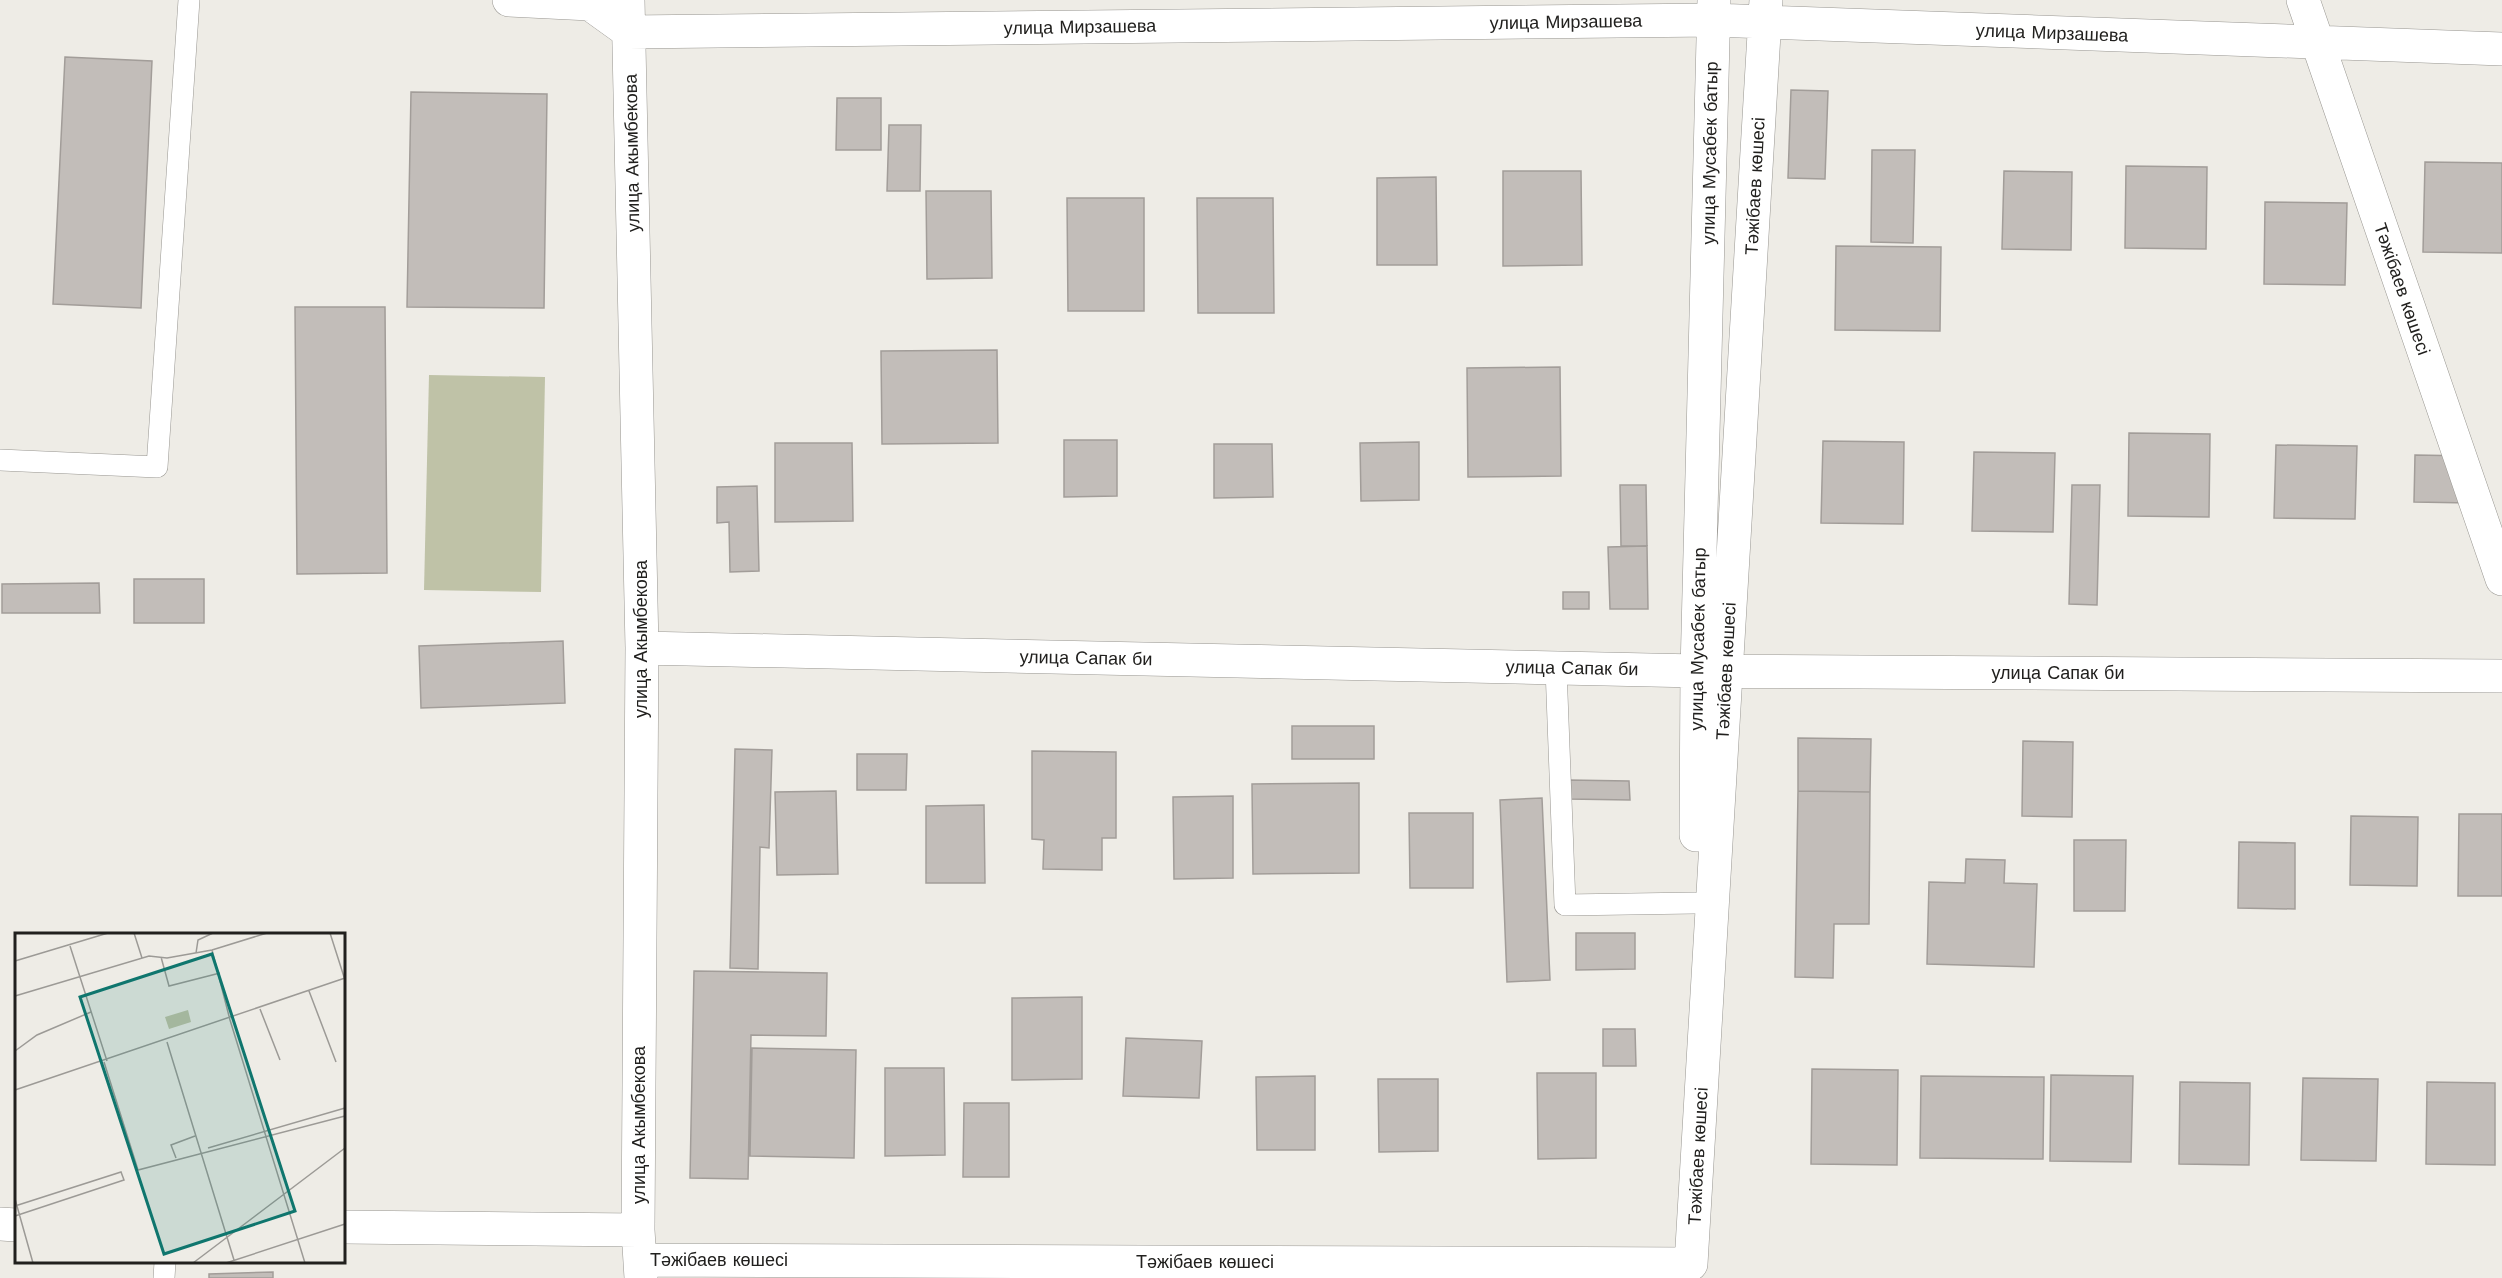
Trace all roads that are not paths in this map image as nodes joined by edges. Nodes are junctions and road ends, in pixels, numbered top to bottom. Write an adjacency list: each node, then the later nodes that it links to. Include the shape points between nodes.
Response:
1 (189, 0): 8 (lane, via 158,467)
2 (509, 0): 6 (street, via 590,4)
3 (1766, 0): 20 (street, Тәжібаев көшесі)
4 (2303, 0): 9 (street, Тәжібаев көшесі)
5 (1713, 10): 6 (street, улица Мирзашева); 7 (street, улица Мирзашева); 12 (street, улица Мусабек батыр)
6 (629, 16): 10 (street, улица Акымбекова)
7 (2502, 49)
8 (0, 460)
9 (2502, 579)
10 (642, 648): 11 (street, улица Сапак би); 18 (street, улица Акымбекова)
11 (1556, 668): 12 (street, улица Сапак би); 14 (lane, via 1565,905)
12 (1697, 670): 13 (street, улица Сапак би); 14 (street, улица Мусабек батыр)
13 (2502, 676)
14 (1695, 903): 20 (street, улица Мусабек батыр)
15 (0, 1224): 16 (street)
16 (15, 1225)
17 (345, 1227): 18 (street, Тәжібаев көшесі)
18 (640, 1256): 20 (street, Тәжібаев көшесі)
19 (165, 1263): 21 (lane)
20 (1691, 1271)
21 (164, 1278)

